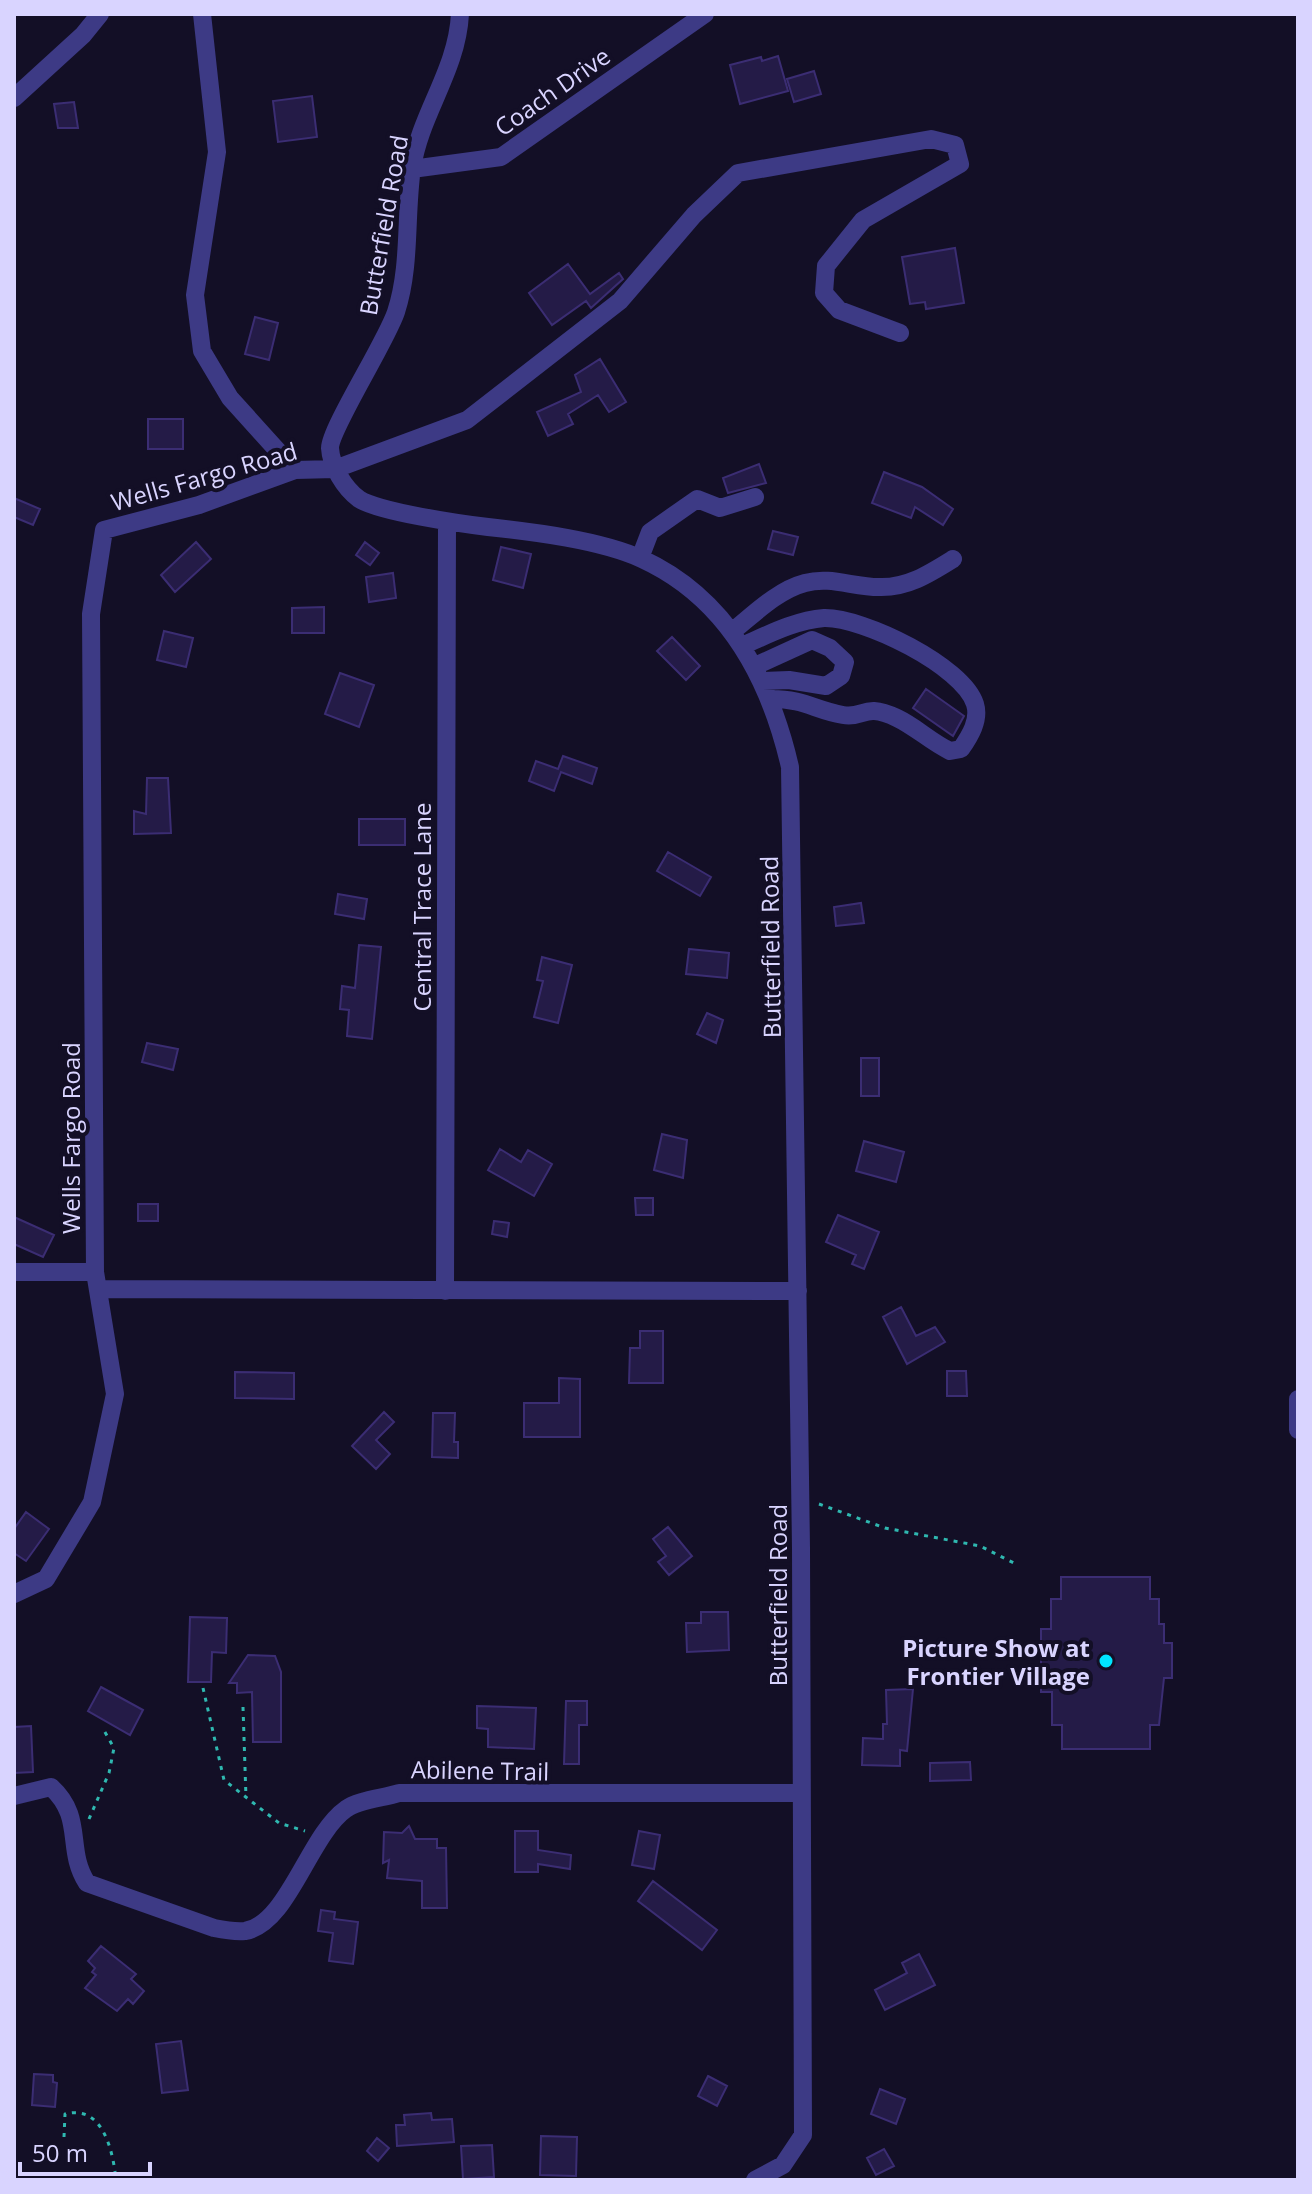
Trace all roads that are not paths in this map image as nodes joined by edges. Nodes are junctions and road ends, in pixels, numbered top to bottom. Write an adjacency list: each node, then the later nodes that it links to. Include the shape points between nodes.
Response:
1 (100, 14): 5 (street)
2 (202, 14): 9 (street, via 217,152 195,295 202,351 230,398)
3 (460, 14): 6 (street, Butterfield Road, via 457,50)
4 (705, 14): 6 (street, Coach Drive, via 501,157)
5 (14, 98)
6 (412, 169): 8 (street, Butterfield Road, via 397,309 330,445)
7 (900, 333): 8 (street, Wells Fargo Road, via 839,310 824,293 826,266 863,220 960,164 955,145 931,139 738,173 620,301 467,420)
8 (335, 469): 9 (street, Wells Fargo Road); 11 (street, Butterfield Road, via 360,500)
9 (295, 470): 17 (street, Wells Fargo Road, via 199,505 104,530 91,614)
10 (755, 497): 12 (street, via 720,508 697,499 650,532)
11 (447, 523): 12 (street, Butterfield Road, via 542,533); 18 (street, Central Trace Lane)
12 (640, 558): 14 (street, Butterfield Road, via 725,620)
13 (953, 559): 14 (street, via 902,586 822,580 802,584 768,603)
14 (737, 639): 15 (street, Butterfield Road); 15 (street, via 826,618 869,629 909,643 959,681 976,705 976,720 961,749 950,751 900,719 869,708 846,716 799,699)
15 (771, 699): 19 (street, Butterfield Road, via 790,767)
16 (14, 1272): 17 (street)
17 (98, 1281): 18 (street); 22 (street, via 115,1394 92,1502 46,1579)
18 (445, 1291): 19 (street)
19 (798, 1291): 23 (street, Butterfield Road)
20 (1298, 1399): 21 (street)
21 (1298, 1430)
22 (14, 1594)
23 (801, 1793): 24 (street, Abilene Trail, via 399,1793 347,1807 320,1836 269,1916 248,1931 214,1928 99,1890 78,1869 68,1802 51,1787); 25 (street, Butterfield Road, via 803,2135 783,2165)
24 (14, 1796)
25 (755, 2180)

